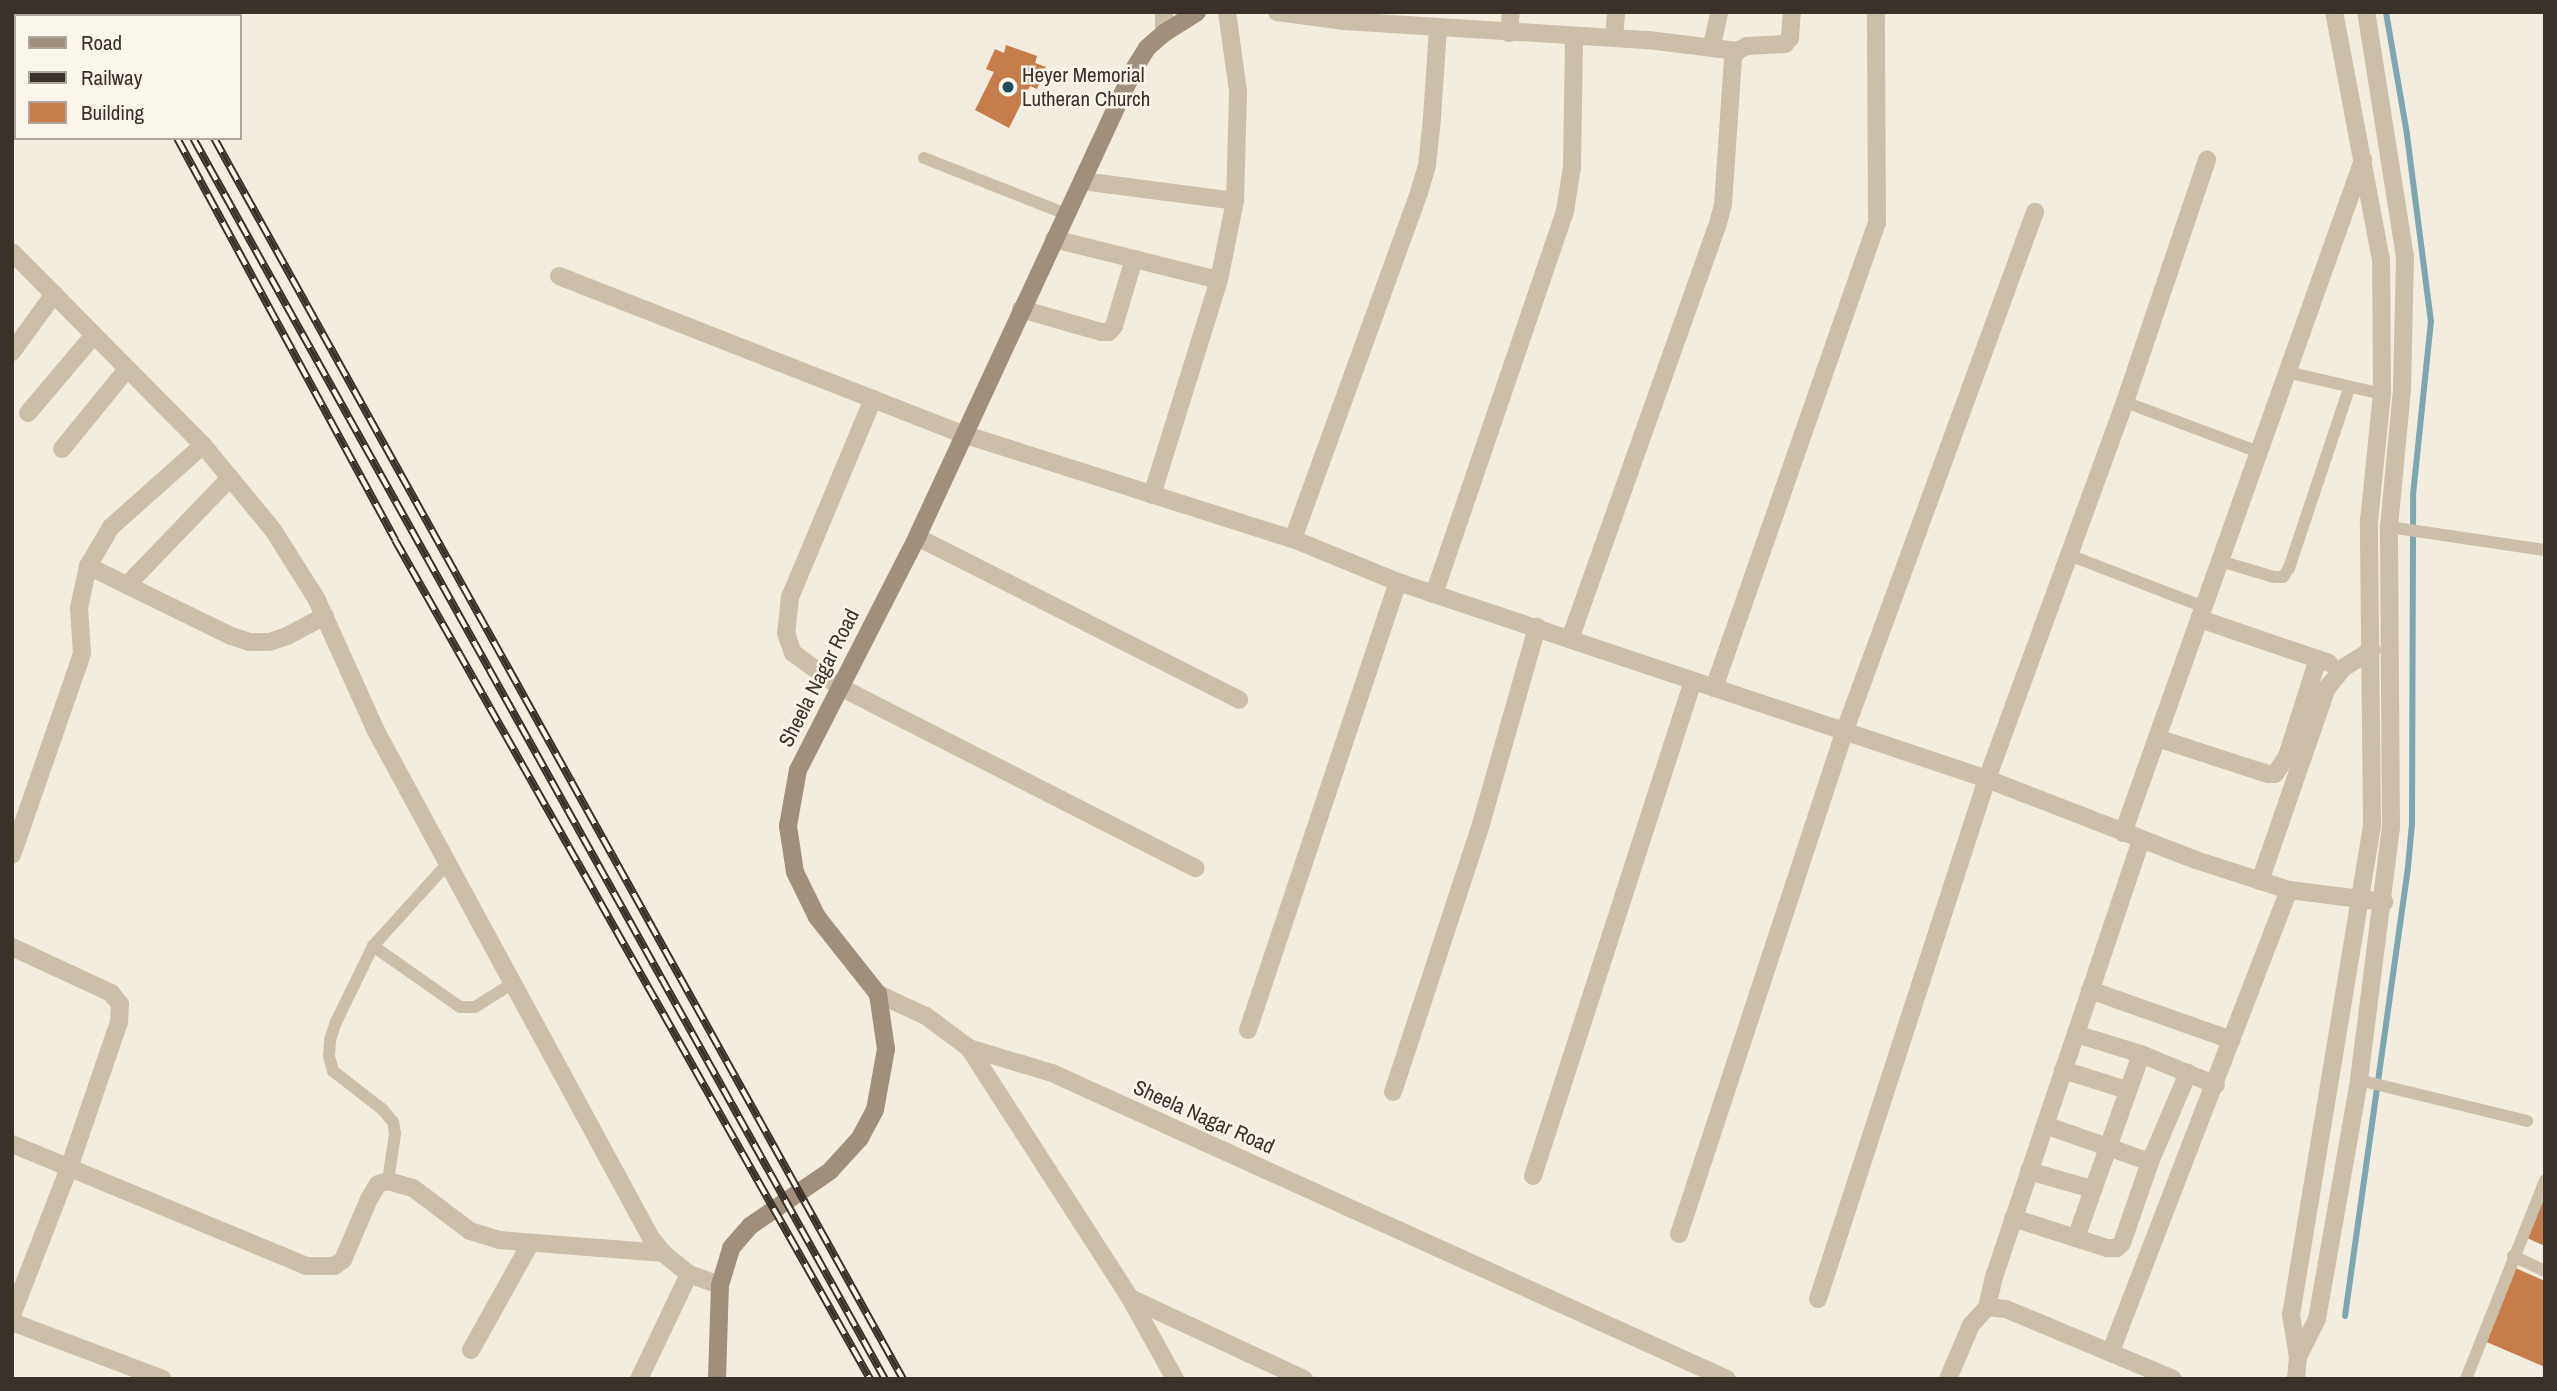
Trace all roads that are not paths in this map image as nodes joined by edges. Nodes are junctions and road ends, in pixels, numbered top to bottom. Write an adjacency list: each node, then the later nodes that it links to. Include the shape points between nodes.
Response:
1 (1164, 12): 14 (street)
2 (1197, 12): 14 (main road, Sheela Nagar Road)
3 (1227, 12): 24 (street, via 1238,91)
4 (1277, 12): 12 (street)
5 (1511, 12): 15 (street)
6 (1616, 12): 17 (street)
7 (1719, 12): 18 (street)
8 (1792, 12): 19 (street, via 1790,38 1785,44 1747,46)
9 (1876, 12): 68 (street, via 1877,223)
10 (2334, 12): 22 (street)
11 (2366, 12): 49 (street, via 2405,257 2402,390)
12 (1412, 19): 13 (street)
13 (1438, 27): 15 (street); 51 (street, via 1432,118 1419,192)
14 (1164, 33): 23 (main road, Sheela Nagar Road, via 1134,69)
15 (1509, 33): 16 (street)
16 (1574, 36): 17 (street); 58 (street, via 1572,167 1565,211)
17 (1614, 37): 18 (street)
18 (1713, 46): 19 (street)
19 (1737, 51): 62 (street, via 1717,227)
20 (925, 158): 26 (lane)
21 (2207, 160): 41 (street)
22 (2363, 160): 37 (street); 39 (street, via 2381,260)
23 (1082, 181): 24 (street); 26 (main road, Sheela Nagar Road)
24 (1235, 201): 31 (street)
25 (2035, 212): 70 (street)
26 (1066, 214): 27 (main road, Sheela Nagar Road)
27 (1054, 239): 29 (street); 33 (main road, Sheela Nagar Road)
28 (14, 258): 32 (street)
29 (1134, 259): 31 (street); 33 (street, via 1109,332)
30 (559, 276): 40 (street)
31 (1219, 280): 48 (street)
32 (54, 294): 34 (street); 35 (street)
33 (1021, 309): 43 (main road, Sheela Nagar Road)
34 (94, 335): 36 (street); 42 (street)
35 (12, 352)
36 (127, 369): 44 (street); 45 (street)
37 (2287, 372): 38 (lane); 46 (street)
38 (2349, 389): 39 (lane); 54 (lane, via 2283,577)
39 (2382, 394): 63 (street, via 2369,522)
40 (873, 398): 43 (street); 67 (street, via 787,609 786,633 793,653)
41 (2125, 402): 46 (lane); 53 (street)
42 (27, 413)
43 (963, 434): 48 (street); 50 (main road, Sheela Nagar Road)
44 (203, 445): 47 (street); 55 (street, via 111,527)
45 (62, 449)
46 (2259, 452): 54 (street)
47 (229, 479): 57 (street); 60 (street, via 273,530)
48 (1152, 495): 51 (street)
49 (2389, 527): 52 (lane); 81 (street, via 2391,828)
50 (916, 537): 67 (main road, Sheela Nagar Road); 69 (street)
51 (1293, 539): 56 (street)
52 (2545, 550)
53 (2069, 555): 59 (lane); 72 (street)
54 (2220, 561): 59 (street)
55 (88, 566): 57 (street); 75 (street, via 79,608 82,653)
56 (1398, 582): 58 (street); 87 (street)
57 (127, 585): 60 (street, via 250,642 287,636)
58 (1434, 594): 61 (street)
59 (2202, 613): 64 (street); 71 (street)
60 (325, 616): 76 (street, via 362,705)
61 (1537, 627): 62 (street); 97 (street, via 1480,824)
62 (1570, 639): 66 (street)
63 (2372, 650): 65 (street); 80 (street, via 2372,824)
64 (2318, 659): 65 (street); 71 (street, via 2287,756 2275,774)
65 (2343, 667): 78 (street, via 2327,688)
66 (1693, 681): 68 (street); 105 (street)
67 (840, 687): 77 (street); 86 (main road, Sheela Nagar Road, via 798,770 788,827 795,872 817,917)
68 (1714, 688): 70 (street)
69 (1239, 700)
70 (1845, 730): 72 (street); 110 (street)
71 (2157, 738): 73 (street)
72 (1987, 779): 73 (street); 119 (street)
73 (2123, 833): 74 (street)
74 (2141, 840): 78 (street); 85 (street)
75 (12, 855)
76 (448, 863): 82 (lane); 84 (street)
77 (1196, 868)
78 (2260, 881): 79 (street)
79 (2289, 890): 80 (street); 89 (street)
80 (2360, 898): 81 (street); 125 (street, via 2291,1315)
81 (2384, 902): 94 (street)
82 (373, 946): 84 (lane, via 460,1007 475,1007); 107 (lane, via 336,1022 329,1056 333,1071 393,1122)
83 (12, 947): 103 (street, via 111,993 120,1004 119,1022)
84 (513, 983): 113 (street)
85 (2090, 990): 88 (street); 89 (street)
86 (878, 994): 90 (street, Sheela Nagar Road, via 926,1016); 117 (main road, via 886,1049 875,1110 860,1138 830,1171 750,1226 731,1248)
87 (1248, 1030)
88 (2076, 1034): 91 (street); 92 (street)
89 (2231, 1040): 95 (street)
90 (969, 1048): 118 (street); 131 (street, Sheela Nagar Road, via 1052,1073)
91 (2141, 1054): 93 (street); 96 (street)
92 (2063, 1070): 96 (street); 99 (street)
93 (2188, 1073): 95 (street); 102 (street)
94 (2365, 1081): 98 (lane); 125 (street, via 2317,1319)
95 (2217, 1085): 124 (street)
96 (2127, 1090): 101 (street)
97 (1393, 1093)
98 (2527, 1121)
99 (2045, 1125): 101 (street); 104 (street)
100 (12, 1144): 103 (street)
101 (2107, 1147): 102 (street); 108 (street)
102 (2150, 1162): 111 (street, via 2122,1243 2117,1248)
103 (69, 1168): 107 (street, via 321,1268 343,1259 369,1199 378,1185); 121 (street)
104 (2029, 1171): 108 (street); 109 (street)
105 (1533, 1175)
106 (2545, 1180): 114 (lane)
107 (388, 1181): 112 (street, via 413,1188 470,1231)
108 (2092, 1189): 111 (street)
109 (2013, 1218): 111 (street); 120 (street)
110 (1679, 1234)
111 (2076, 1238)
112 (530, 1244): 113 (street); 123 (street)
113 (663, 1254): 116 (street)
114 (2513, 1256): 115 (lane); 135 (lane)
115 (2545, 1271)
116 (689, 1274): 117 (street); 127 (street)
117 (720, 1285): 128 (main road)
118 (1130, 1298): 129 (street); 130 (street)
119 (1818, 1299)
120 (1987, 1307): 124 (street, via 2006,1309); 132 (street, via 1971,1325)
121 (12, 1315)
122 (12, 1322): 126 (street)
123 (471, 1350)
124 (2112, 1352): 133 (street)
125 (2298, 1357): 134 (street)
126 (163, 1379)
127 (639, 1379)
128 (717, 1379)
129 (1175, 1379)
130 (1304, 1379)
131 (1727, 1379)
132 (1948, 1379)
133 (2173, 1379)
134 (2296, 1379)
135 (2466, 1379)

